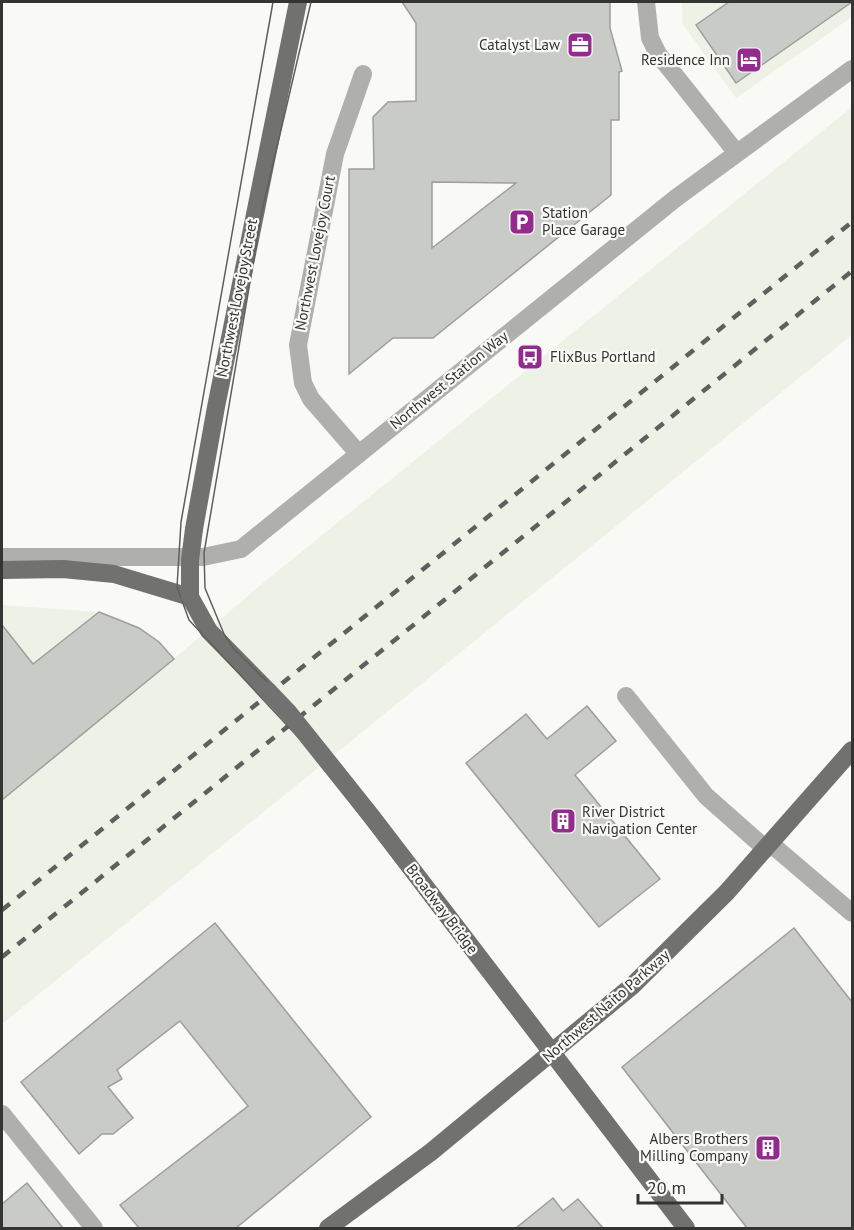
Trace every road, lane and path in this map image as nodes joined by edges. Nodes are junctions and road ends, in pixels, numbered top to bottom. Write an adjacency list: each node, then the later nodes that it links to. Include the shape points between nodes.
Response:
1 (298, 2): 9 (main road, Northwest Lovejoy Street, bridge, via 216,407 191,548)
2 (646, 2): 5 (street, via 650,38 658,54)
3 (852, 69): 5 (street, Northwest Station Way)
4 (363, 74): 6 (street, Northwest Lovejoy Court, via 335,154 298,345 303,383 311,399)
5 (736, 152): 6 (street, Northwest Station Way)
6 (358, 453): 7 (street, Northwest Station Way, via 235,551 203,556)
7 (2, 557)
8 (2, 570): 9 (main road, via 63,569 114,574)
9 (190, 597): 17 (main road, Broadway Bridge, bridge, via 209,631 290,713 372,817)
10 (626, 696): 12 (street, via 706,796)
11 (852, 750): 12 (main road, Northwest Naito Parkway)
12 (769, 846): 13 (street); 16 (main road, Northwest Naito Parkway, via 632,986 430,1152)
13 (852, 913)
14 (2, 1114): 15 (street)
15 (94, 1228)
16 (328, 1228)
17 (686, 1228)

